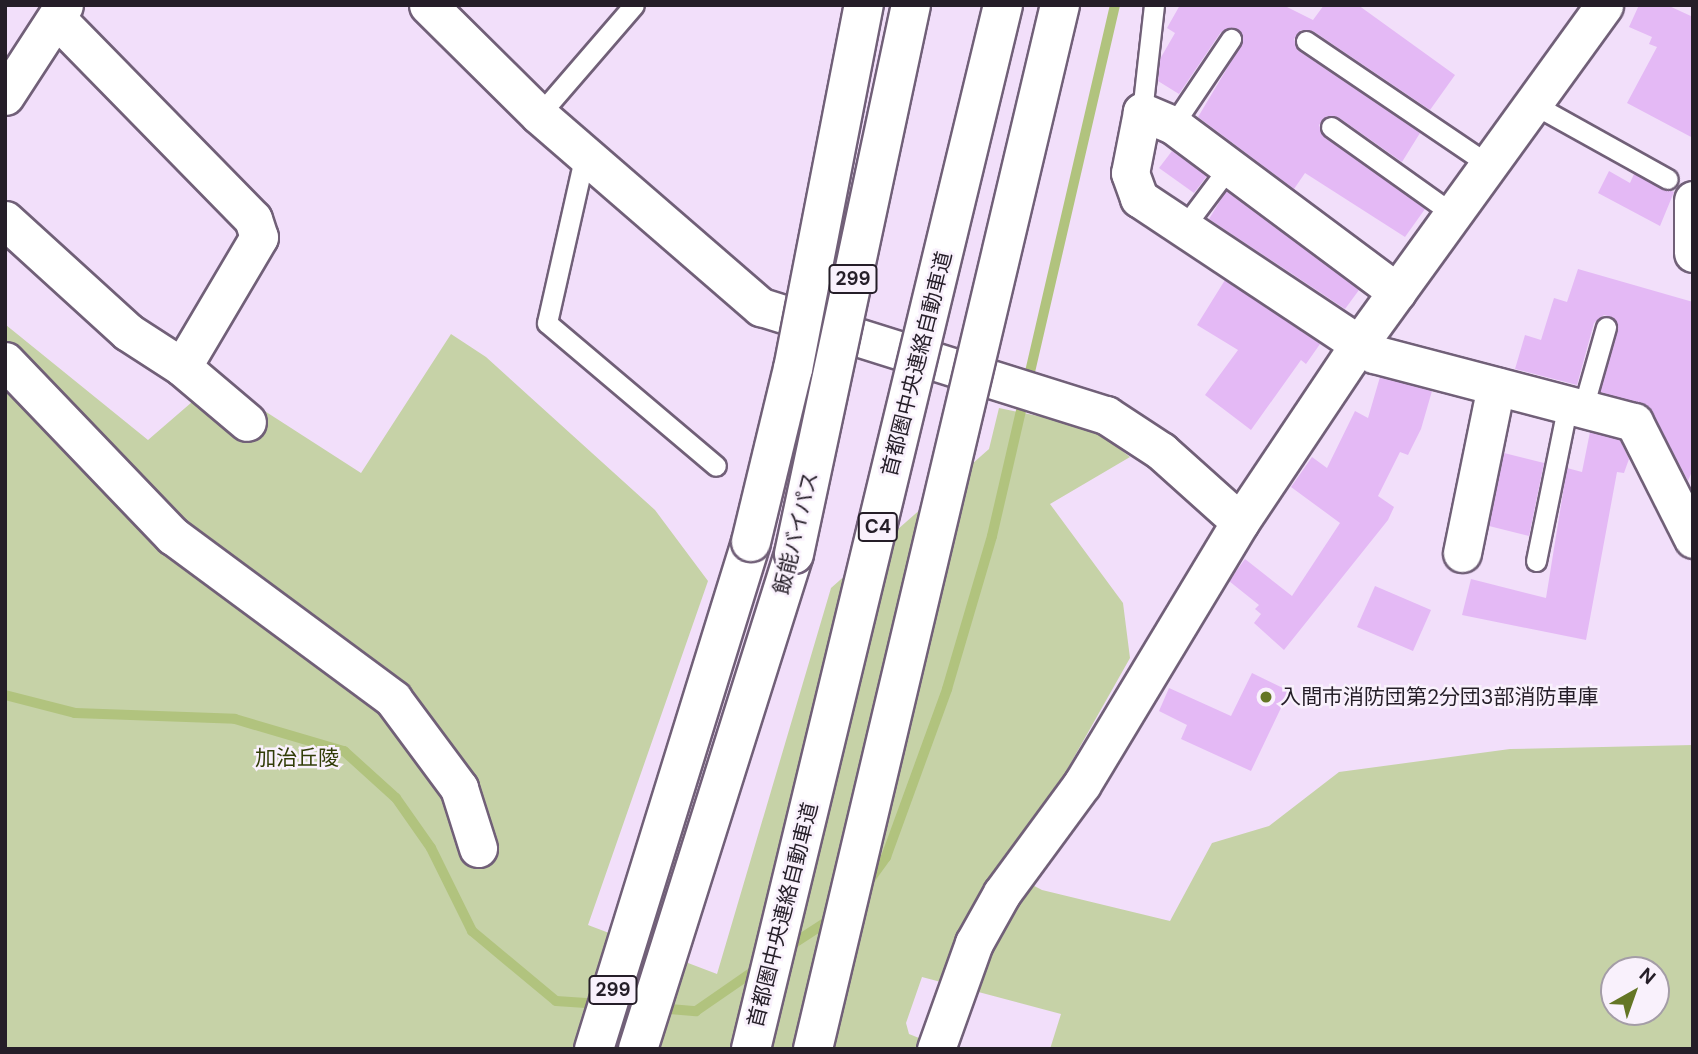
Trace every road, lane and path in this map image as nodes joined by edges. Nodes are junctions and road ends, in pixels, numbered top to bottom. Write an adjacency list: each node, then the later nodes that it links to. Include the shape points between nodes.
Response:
1 (428, 5): 14 (street)
2 (634, 5): 14 (lane)
3 (864, 5): 39 (highway, 飯能バイパス / 299, bridge, via 793,369 751,542)
4 (911, 5): 40 (highway, 飯能バイパス / 299, bridge, via 794,554)
5 (1003, 5): 41 (highway, 首都圏中央連絡自動車道 / C4, bridge)
6 (1060, 5): 42 (highway, bridge)
7 (1154, 5): 15 (lane)
8 (1604, 5): 13 (street)
9 (61, 12): 12 (street); 29 (street, via 253,219 258,237)
10 (1231, 38): 15 (lane)
11 (1306, 41): 18 (lane)
12 (5, 96)
13 (1533, 103): 18 (street); 20 (lane)
14 (539, 115): 17 (street)
15 (1157, 119): 19 (street); 23 (street, via 1132,181 1139,198)
16 (1331, 127): 21 (lane)
17 (585, 154): 33 (lane, via 547,323); 34 (street, via 761,307 1106,415 1161,451)
18 (1489, 165): 21 (street)
19 (1228, 167): 23 (lane); 25 (street)
20 (1680, 190): 24 (street)
21 (1453, 214): 25 (street)
22 (5, 220): 29 (street, via 128,332)
23 (1184, 227): 27 (street)
24 (1693, 253)
25 (1397, 292): 27 (street)
26 (1606, 327): 31 (lane)
27 (1359, 344): 30 (street, via 1374,354); 34 (street)
28 (5, 361): 38 (street, via 173,536 393,699 458,788)
29 (182, 367): 32 (street)
30 (1496, 386): 31 (street); 36 (street)
31 (1576, 406): 35 (street, via 1634,422); 37 (lane)
32 (247, 422)
33 (716, 466)
34 (1240, 522): 43 (street, via 1082,784 1002,893 974,943)
35 (1692, 535)
36 (1462, 553)
37 (1536, 561)
38 (478, 848)
39 (594, 1049)
40 (638, 1049)
41 (751, 1049)
42 (813, 1049)
43 (936, 1049)

